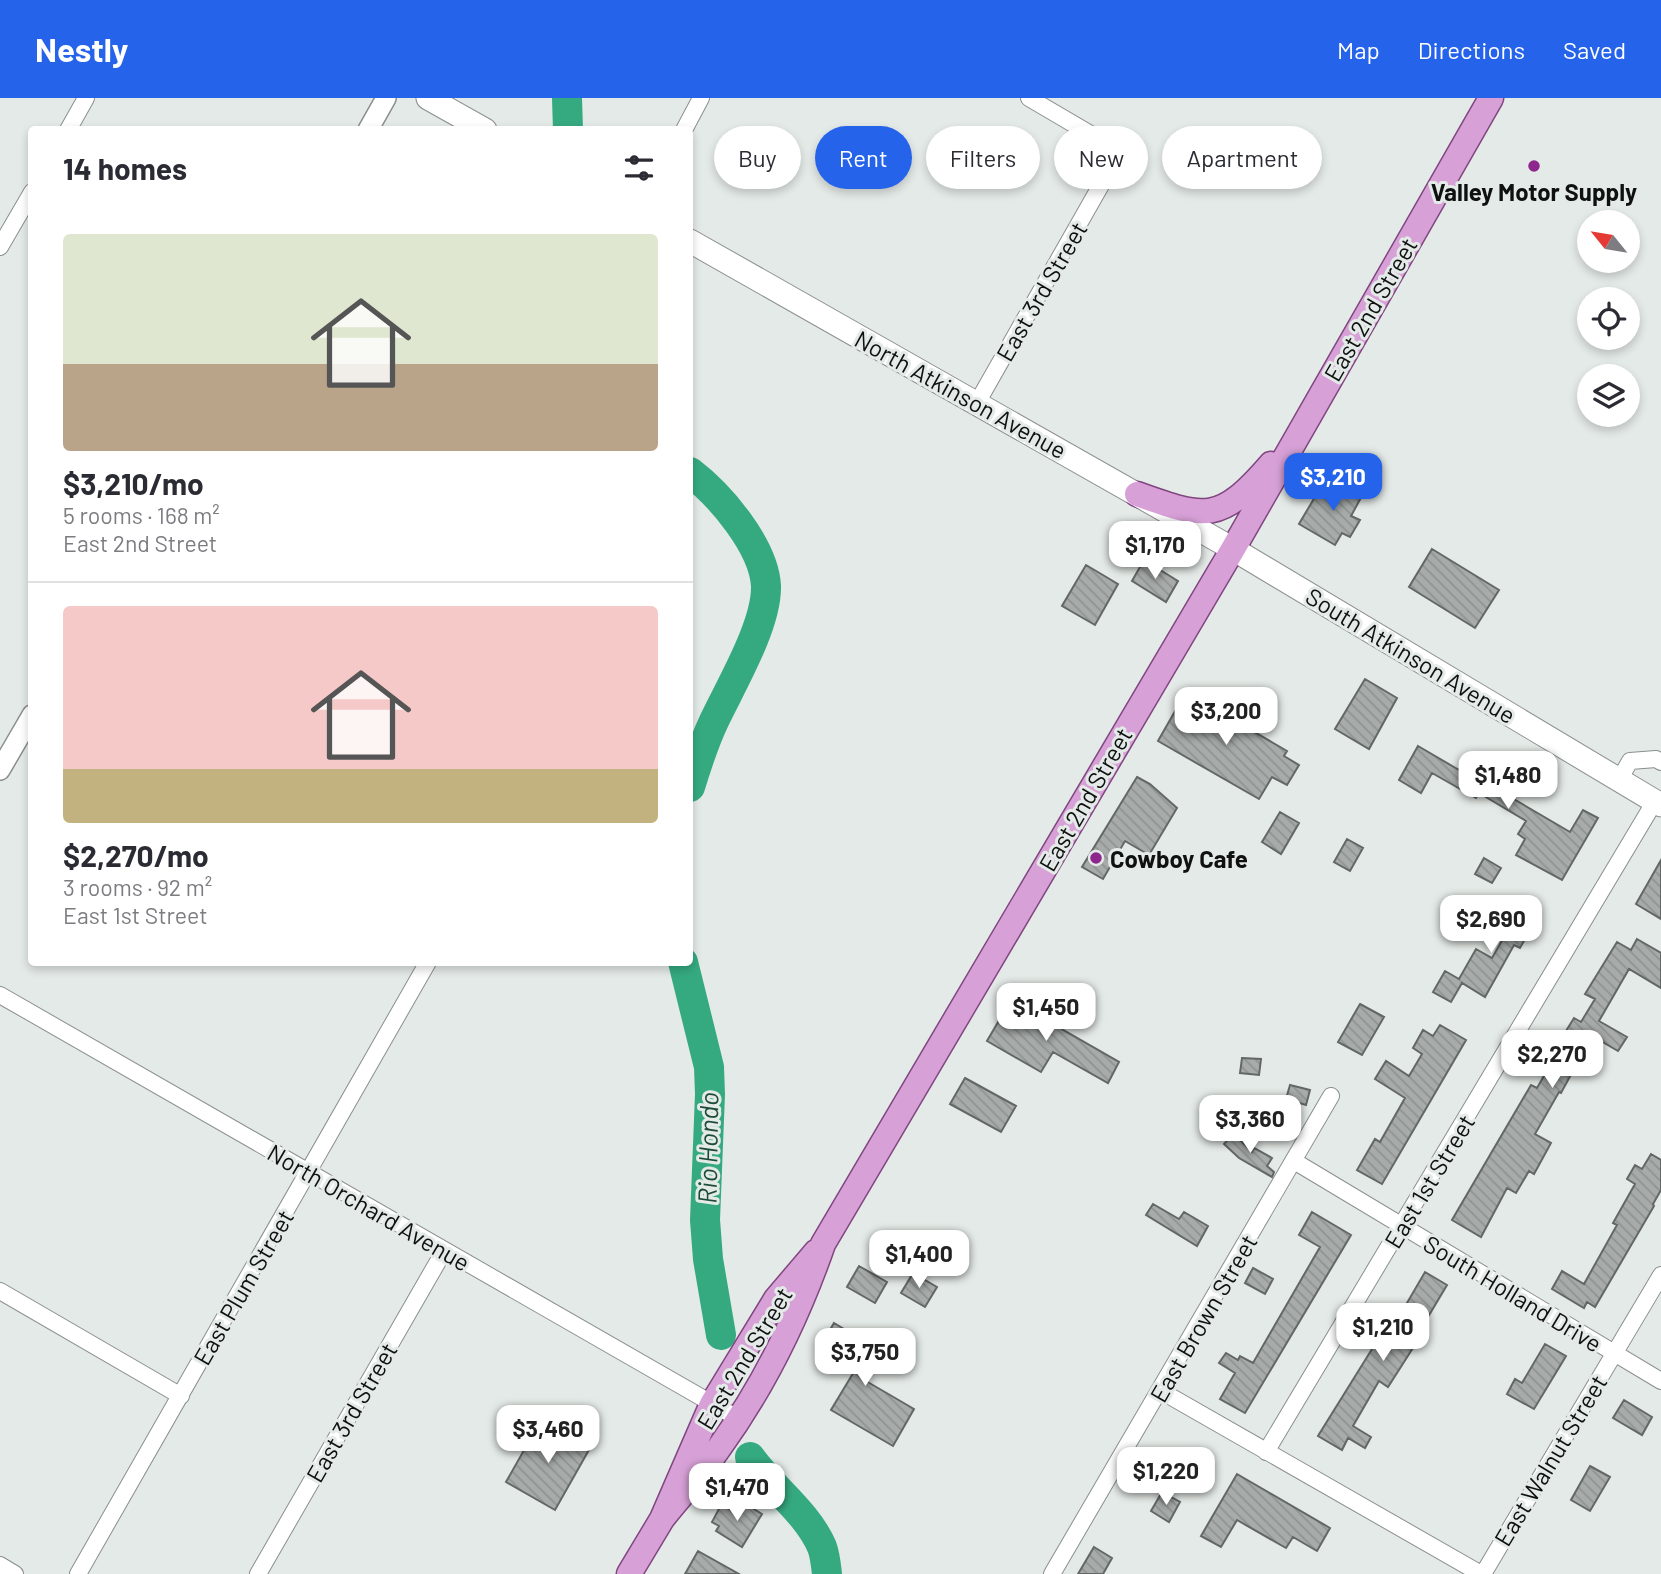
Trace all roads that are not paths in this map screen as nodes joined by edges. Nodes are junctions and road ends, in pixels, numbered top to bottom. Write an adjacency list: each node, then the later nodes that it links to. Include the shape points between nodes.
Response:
1 (86, 98): 7 (street)
2 (386, 98): 8 (street)
3 (428, 98): 9 (main road)
4 (702, 98): 10 (street)
5 (1030, 98): 14 (street, East 3rd Street, via 1104,142 1105,178)
6 (1491, 98): 15 (main road, East 2nd Street)
7 (70, 126)
8 (370, 126)
9 (478, 126)
10 (686, 126)
11 (28, 199): 13 (street)
12 (693, 243): 14 (main road, North Atkinson Avenue)
13 (0, 247)
14 (977, 403): 16 (main road, North Atkinson Avenue)
15 (1303, 426): 16 (main road, via 1254,483 1226,506 1207,512 1187,511); 17 (main road, East 2nd Street)
16 (1137, 494): 17 (main road, North Atkinson Avenue)
17 (1233, 549): 21 (main road, South Atkinson Avenue); 29 (main road, East 2nd Street)
18 (28, 722): 20 (street)
19 (1661, 762): 21 (street, via 1630,761)
20 (0, 770)
21 (1619, 780): 22 (main road, South Atkinson Avenue)
22 (1658, 803): 28 (street, East 1st Street)
23 (426, 966): 27 (street, East Plum Street)
24 (0, 995): 27 (street, North Orchard Avenue)
25 (1331, 1096): 26 (street, East Brown Street)
26 (1294, 1161): 28 (street, South Holland Drive); 35 (street, East Brown Street)
27 (308, 1172): 30 (street, North Orchard Avenue); 36 (street, East Plum Street)
28 (1402, 1226): 33 (street, South Holland Drive); 39 (street, East 1st Street)
29 (823, 1244): 37 (main road, East 2nd Street, via 776,1299); 38 (main road, East 2nd Street, via 798,1313)
30 (444, 1251): 37 (street, North Orchard Avenue); 44 (street, East 3rd Street)
31 (1661, 1275): 33 (street, East Walnut Street)
32 (0, 1291): 36 (street)
33 (1614, 1353): 34 (street, South Holland Drive); 47 (street, East Walnut Street)
34 (1661, 1381)
35 (1161, 1391): 39 (street); 46 (street, East Brown Street)
36 (181, 1396): 43 (street, East Plum Street)
37 (712, 1404): 38 (street, North Orchard Avenue); 40 (main road, East 2nd Street)
38 (739, 1419): 40 (main road, East 2nd Street)
39 (1266, 1452): 47 (street)
40 (662, 1519): 45 (main road, East 2nd Street)
41 (0, 1565): 42 (street)
42 (15, 1574)
43 (78, 1574)
44 (258, 1574)
45 (629, 1574)
46 (1052, 1574)
47 (1482, 1574)

